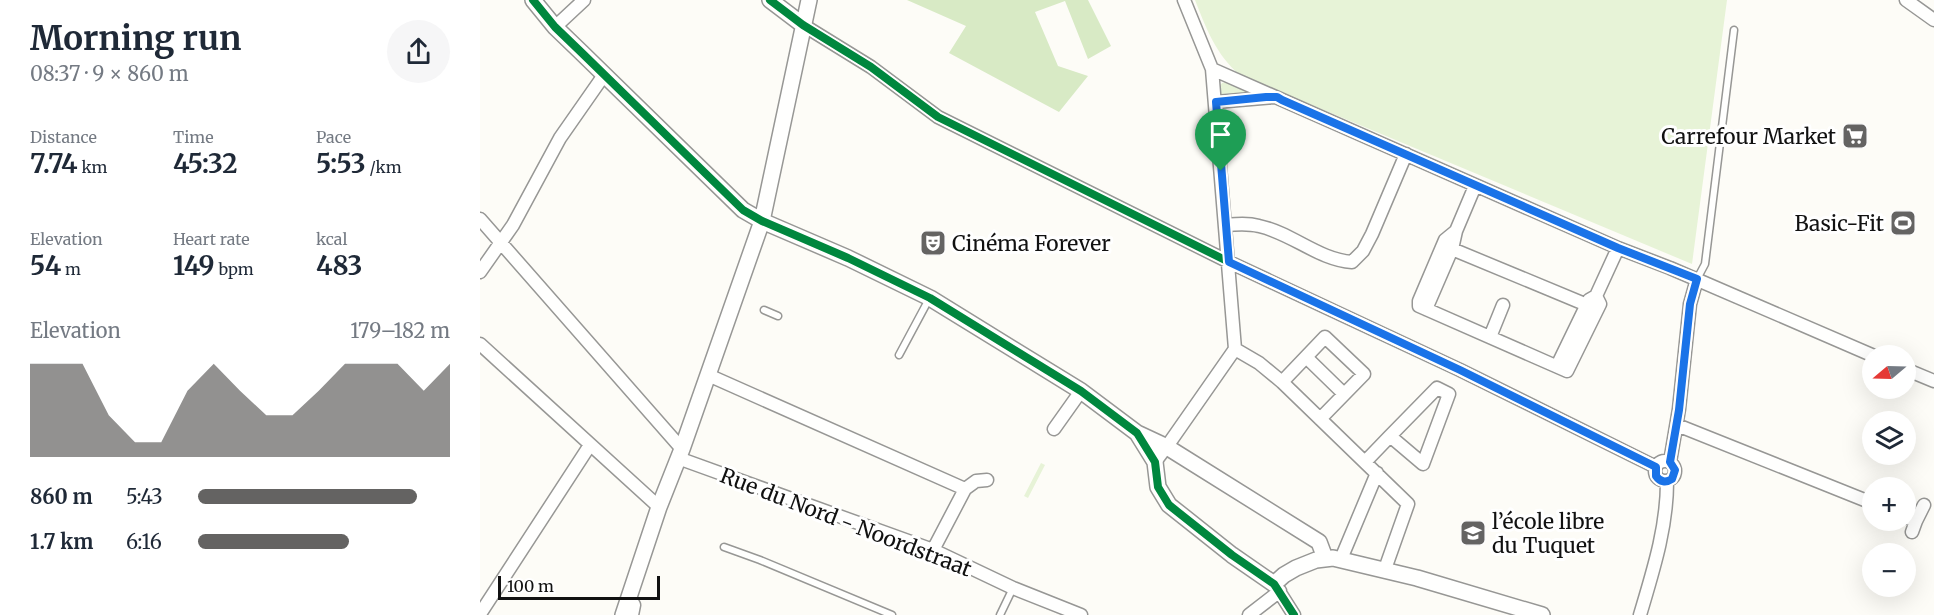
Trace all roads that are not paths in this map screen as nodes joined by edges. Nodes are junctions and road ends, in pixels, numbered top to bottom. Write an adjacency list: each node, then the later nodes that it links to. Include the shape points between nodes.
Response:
1 (533, 0): 9 (street)
2 (584, 0): 9 (street)
3 (770, 0): 8 (street)
4 (809, 0): 8 (street)
5 (1184, 0): 11 (street)
6 (1906, 0): 7 (street)
7 (1934, 20)
8 (803, 25): 18 (street); 24 (street, via 872,67 938,117)
9 (555, 27): 12 (street)
10 (1734, 30): 26 (lane, via 1705,264)
11 (1212, 69): 13 (street); 14 (street)
12 (604, 75): 18 (street, via 743,210); 21 (street, via 560,138)
13 (1277, 97): 14 (street); 15 (street)
14 (1216, 102): 19 (street)
15 (1406, 154): 16 (street); 19 (street, via 1372,234 1352,262 1338,261 1266,227)
16 (1475, 186): 20 (street); 22 (street)
17 (480, 219): 21 (street)
18 (762, 221): 27 (street); 40 (street, via 739,298)
19 (1226, 225): 24 (street)
20 (1456, 231): 23 (street); 30 (street, via 1445,240 1419,301 1419,306)
21 (501, 243): 25 (street); 52 (street)
22 (1618, 248): 26 (street); 28 (street)
23 (1452, 249): 28 (street); 30 (street)
24 (1229, 262): 35 (street); 56 (street)
25 (480, 272)
26 (1697, 279): 36 (street); 46 (street, via 1690,304)
27 (930, 298): 37 (lane); 43 (street)
28 (1591, 301): 33 (street, via 1600,304 1567,371)
29 (1503, 305): 33 (street)
30 (1426, 309): 33 (street)
31 (764, 310): 32 (lane)
32 (778, 316)
33 (1490, 337)
34 (480, 344): 50 (street)
35 (1235, 349): 42 (street); 51 (street)
36 (1862, 351)
37 (899, 355)
38 (1306, 357): 42 (street); 44 (street); 44 (street, via 1325,338 1364,374)
39 (1916, 374): 41 (street)
40 (708, 375): 52 (street); 60 (street)
41 (1934, 381)
42 (1282, 382): 45 (street)
43 (1081, 392): 47 (street); 48 (street)
44 (1344, 394): 45 (street)
45 (1320, 419): 54 (street)
46 (1677, 424): 55 (street); 61 (street)
47 (1054, 429)
48 (1137, 433): 51 (street); 53 (street)
49 (1390, 436): 49 (street, via 1423,464 1449,394 1437,388); 54 (street)
50 (590, 445): 63 (street); 72 (street)
51 (1167, 447): 53 (street); 67 (street, via 1319,542)
52 (680, 453): 63 (street); 66 (street, Rue du Nord - Noordstraat)
53 (1155, 462): 70 (street, via 1158,487 1170,505)
54 (1365, 462): 57 (street)
55 (1670, 462): 56 (street); 59 (street, via 1675,473)
56 (1656, 467): 59 (street, via 1656,476)
57 (1377, 473): 67 (street); 68 (street, via 1408,504)
58 (987, 480): 60 (street)
59 (1666, 482): 81 (street, via 1660,548)
60 (965, 489): 66 (street)
61 (1862, 499)
62 (1924, 505): 64 (street)
63 (659, 507): 71 (street)
64 (1916, 516)
65 (724, 547): 76 (lane)
66 (933, 550): 69 (street, Rue du Nord - Noordstraat)
67 (1333, 559): 68 (street); 70 (street, via 1296,568 1284,575)
68 (1385, 569): 73 (street)
69 (1013, 588): 77 (lane); 78 (street, Rue du Nord - Noordstraat)
70 (1277, 588): 79 (street); 80 (street)
71 (630, 598): 74 (street); 75 (street, via 634,605)
72 (480, 614)
73 (1539, 614)
74 (623, 615)
75 (632, 615)
76 (892, 615)
77 (999, 615)
78 (1081, 615)
79 (1249, 615)
80 (1294, 615)
81 (1640, 615)

